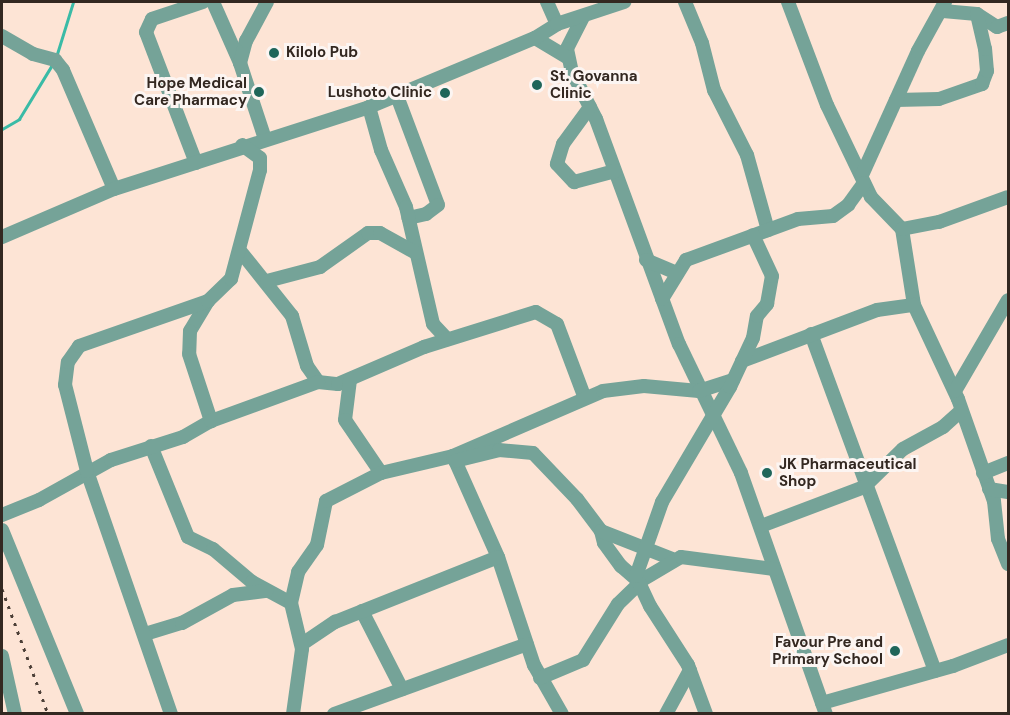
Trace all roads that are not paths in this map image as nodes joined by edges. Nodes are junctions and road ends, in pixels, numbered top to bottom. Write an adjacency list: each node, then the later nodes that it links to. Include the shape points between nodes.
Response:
1 (203, 2): 23 (street, via 152,19 146,32)
2 (213, 2): 16 (street)
3 (267, 2): 16 (street, via 246,41)
4 (547, 2): 12 (street)
5 (624, 2): 10 (street)
6 (685, 2): 32 (street, via 702,43 714,90 747,155)
7 (788, 2): 25 (street, via 827,105)
8 (944, 6): 9 (street); 18 (street)
9 (977, 14): 11 (street, via 997,27); 18 (street, via 986,49 987,70 982,84 939,99)
10 (583, 17): 12 (street); 15 (street, via 570,40)
11 (1008, 23)
12 (557, 24): 14 (street)
13 (2, 36): 26 (street, via 33,54 55,60 63,70)
14 (535, 38): 15 (street); 17 (street)
15 (567, 57): 20 (street)
16 (240, 63): 21 (street)
17 (398, 96): 19 (street); 30 (street, via 438,205 426,214)
18 (896, 100): 25 (street)
19 (369, 107): 21 (street); 30 (street)
20 (590, 107): 24 (street); 24 (street, via 563,144 557,164 574,182)
21 (265, 138): 22 (street)
22 (242, 145): 23 (street); 35 (street, via 260,158)
23 (196, 163): 26 (street)
24 (615, 171): 37 (street)
25 (863, 179): 28 (street); 29 (street)
26 (114, 189): 34 (street)
27 (1008, 197): 31 (street, via 939,222)
28 (849, 203): 29 (street); 32 (street, via 825,219 808,216)
29 (877, 205): 31 (street)
30 (408, 218): 36 (street)
31 (902, 229): 43 (street)
32 (768, 230): 33 (street)
33 (753, 235): 38 (street, via 686,260); 46 (street, via 772,276 768,304 757,316)
34 (2, 237)
35 (241, 252): 39 (street); 42 (street, via 231,279)
36 (416, 253): 39 (street, via 380,233 368,233 320,267); 45 (street, via 433,324)
37 (646, 261): 38 (street); 40 (street)
38 (677, 273): 40 (street)
39 (267, 281): 49 (street, via 292,316 307,366)
40 (662, 299): 50 (street)
41 (1008, 300): 51 (street)
42 (208, 301): 55 (street, via 190,331 189,354); 59 (street, via 108,334 79,346 74,353 64,385)
43 (915, 305): 44 (street, via 877,310); 51 (street)
44 (811, 334): 46 (street); 62 (street, via 855,449)
45 (447, 339): 47 (street); 52 (street, via 536,312 548,315 564,337)
46 (742, 361): 48 (street)
47 (350, 380): 49 (street, via 338,384); 60 (street, via 345,420)
48 (734, 380): 50 (street); 54 (street)
49 (318, 382): 55 (street)
50 (699, 391): 52 (street, via 622,386); 54 (street)
51 (955, 391): 53 (street)
52 (584, 396): 57 (street, via 538,422)
53 (961, 411): 61 (street); 62 (street, via 943,427 903,449)
54 (711, 415): 66 (street, via 741,473); 69 (street, via 662,502)
55 (211, 421): 56 (street, via 183,437)
56 (152, 446): 59 (street); 75 (street, via 188,537 213,549)
57 (454, 459): 60 (street); 68 (street, via 500,450 533,453); 70 (street)
58 (1008, 464): 61 (street)
59 (87, 471): 65 (street, via 39,500); 78 (street)
60 (381, 473): 76 (street, via 323,504 322,531 298,572)
61 (983, 473): 63 (street)
62 (864, 487): 66 (street); 84 (street)
63 (989, 489): 64 (street); 72 (street, via 998,539)
64 (1008, 492)
65 (2, 515)
66 (761, 526): 73 (street)
67 (2, 530): 89 (street)
68 (601, 531): 69 (street); 74 (street, via 604,543)
69 (647, 549): 71 (street); 74 (street)
70 (498, 557): 77 (street); 80 (street)
71 (672, 559): 73 (street, via 689,556); 74 (street)
72 (1008, 564)
73 (774, 569): 87 (street)
74 (638, 583): 83 (street); 85 (street, via 618,604 583,660)
75 (267, 591): 76 (street); 78 (street, via 232,595 182,623)
76 (291, 603): 79 (street)
77 (362, 611): 79 (street, via 328,626); 86 (street)
78 (145, 634): 90 (street)
79 (302, 644): 91 (street)
80 (527, 644): 85 (street); 86 (street)
81 (1008, 645): 84 (street)
82 (2, 656): 88 (street)
83 (690, 670): 94 (street); 95 (street)
84 (935, 671): 87 (street)
85 (540, 678): 93 (street)
86 (402, 689): 92 (street)
87 (824, 708)
88 (15, 714)
89 (77, 714)
90 (171, 714)
91 (293, 714)
92 (334, 714)
93 (562, 714)
94 (666, 714)
95 (706, 714)

